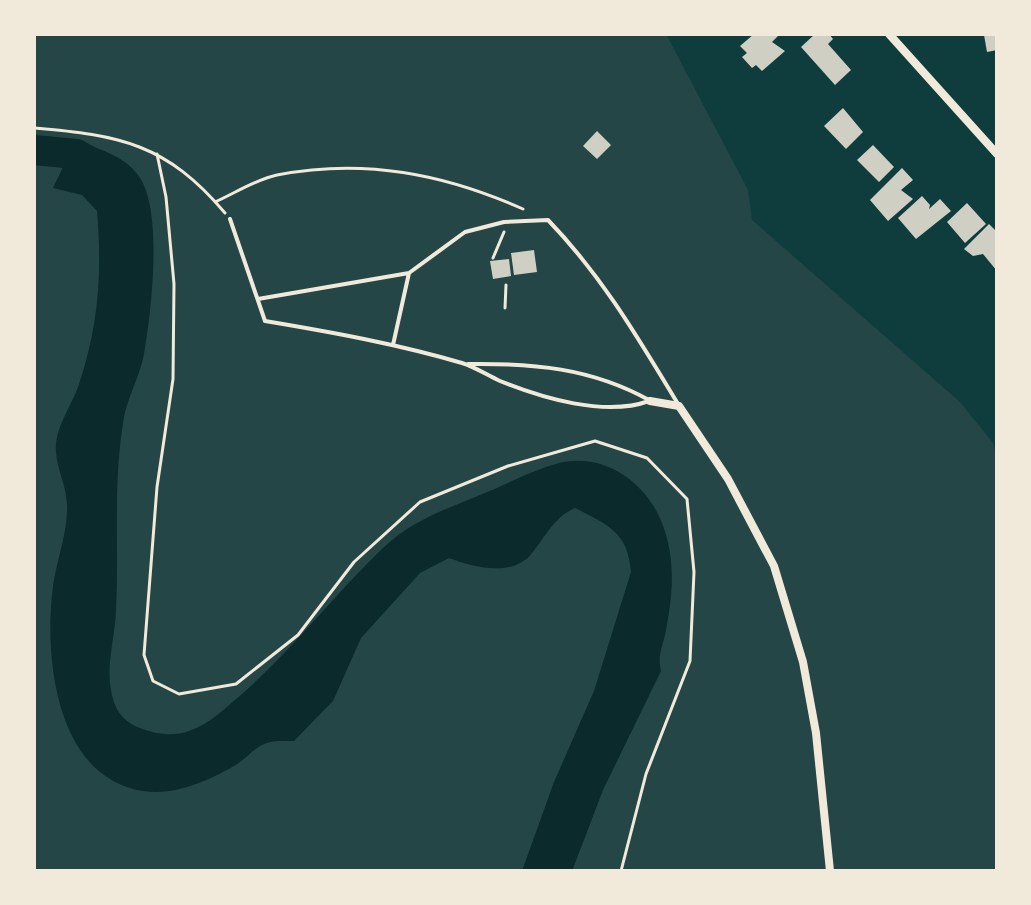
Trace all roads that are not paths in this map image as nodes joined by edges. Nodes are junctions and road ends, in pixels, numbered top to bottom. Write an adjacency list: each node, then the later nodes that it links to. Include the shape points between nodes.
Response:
1 (889, 34): 2 (street)
2 (997, 154)
3 (230, 219): 5 (lane)
4 (409, 273): 5 (lane); 6 (lane); 9 (lane, via 465,232 504,222 548,220 615,298)
5 (258, 299): 6 (lane, via 265,321)
6 (393, 345): 7 (lane)
7 (466, 364): 8 (lane, via 542,366 615,381); 8 (lane, via 501,381 564,399 607,407)
8 (650, 401): 9 (street)
9 (679, 406): 10 (street, via 728,479 774,566 803,662)
10 (830, 871)

